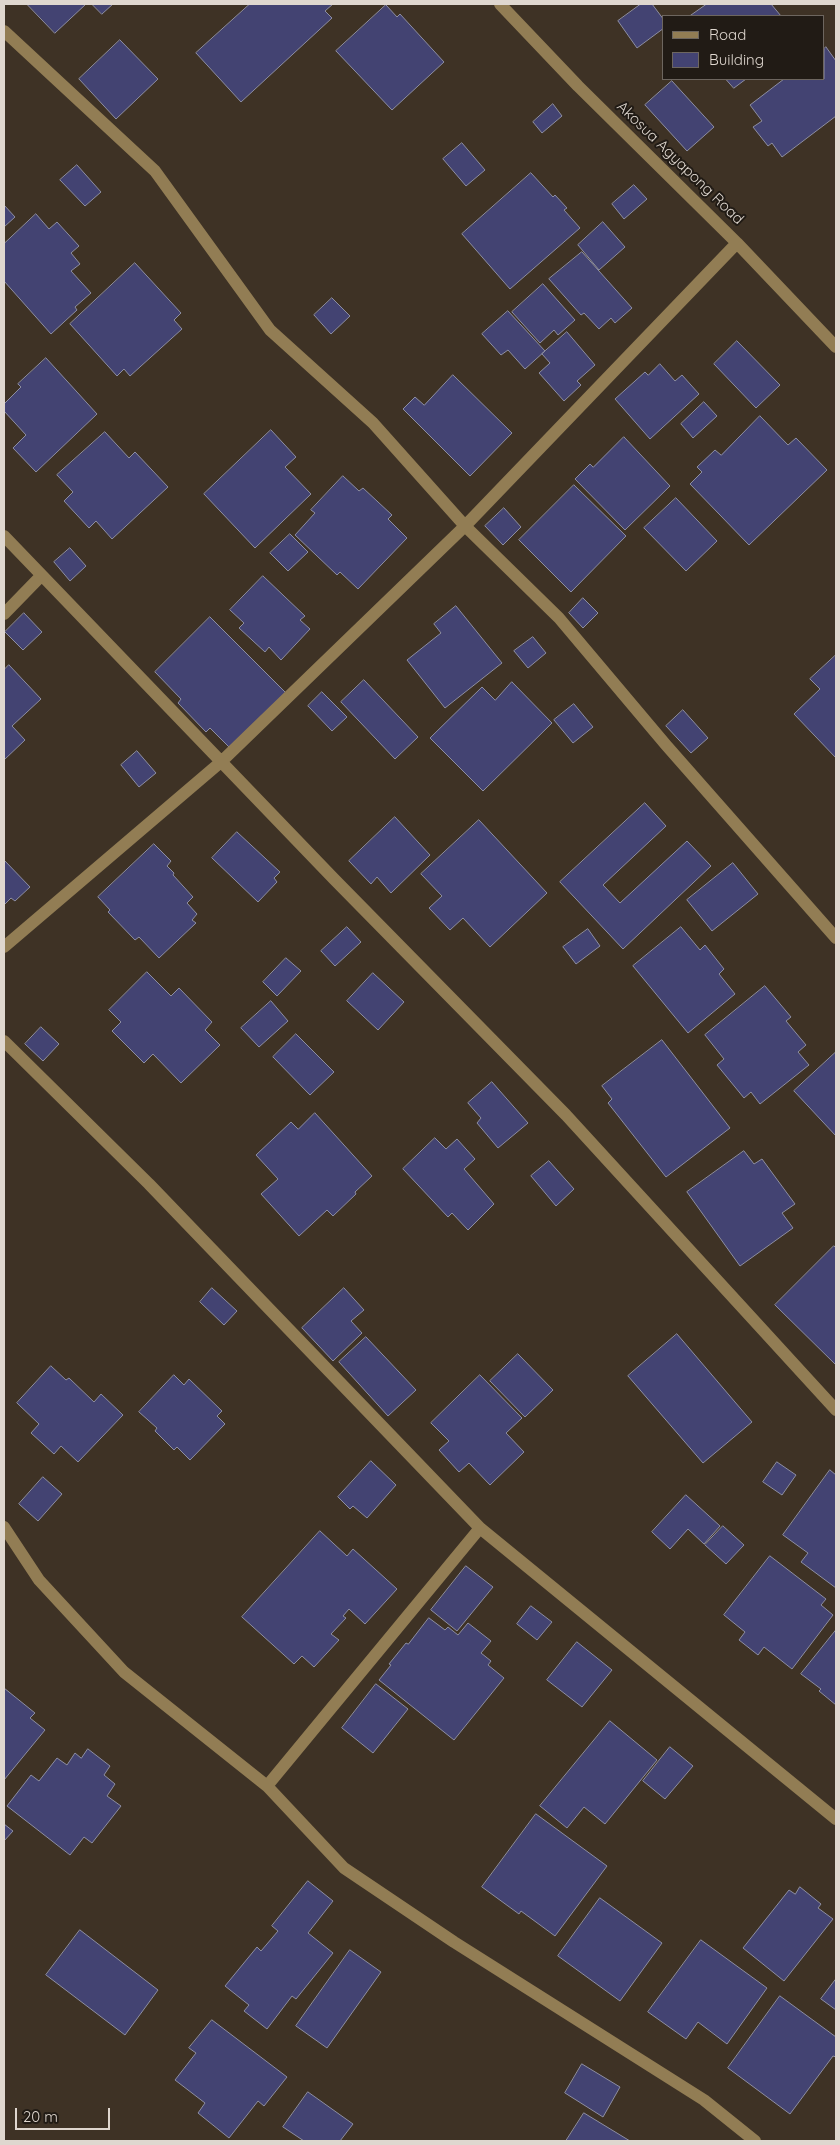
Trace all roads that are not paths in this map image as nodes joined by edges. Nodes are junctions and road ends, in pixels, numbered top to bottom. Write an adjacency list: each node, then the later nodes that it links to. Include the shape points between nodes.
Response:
1 (500, 4): 3 (street, Akosua Agyapong Road)
2 (4, 31): 5 (street, via 155,171 270,330 373,423)
3 (737, 243): 4 (street, Akosua Agyapong Road); 5 (street)
4 (836, 347)
5 (465, 526): 9 (street); 10 (street, via 559,618)
6 (4, 536): 7 (street)
7 (41, 576): 8 (street); 9 (street)
8 (4, 614)
9 (222, 761): 11 (street); 13 (street, via 566,1115)
10 (836, 938)
11 (4, 947)
12 (4, 1041): 15 (street, via 149,1184)
13 (836, 1410)
14 (4, 1527): 16 (street, via 38,1580 124,1672)
15 (480, 1528): 16 (street); 17 (street)
16 (267, 1786): 18 (street, via 344,1868 454,1942 704,2100)
17 (836, 1819)
18 (755, 2141)

